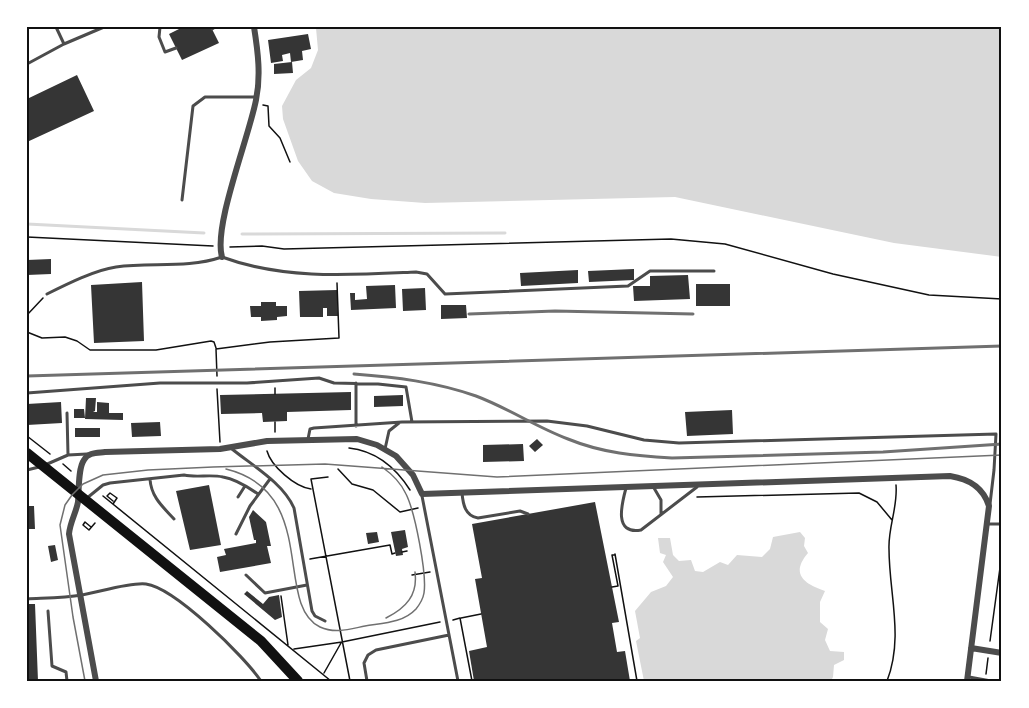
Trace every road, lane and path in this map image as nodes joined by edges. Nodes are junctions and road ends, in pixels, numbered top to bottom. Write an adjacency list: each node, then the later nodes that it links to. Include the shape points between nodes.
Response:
1 (56, 27): 5 (lane)
2 (104, 27): 5 (lane)
3 (160, 27): 6 (lane, via 165,52)
4 (254, 27): 8 (street, via 260,65)
5 (64, 44): 7 (lane)
6 (176, 48)
7 (27, 64)
8 (257, 100): 9 (path, via 268,106 269,126 280,138); 10 (lane, via 205,97 193,106); 12 (street)
9 (290, 162)
10 (182, 200)
11 (27, 237): 12 (path)
12 (219, 246): 13 (street); 17 (path, via 296,248 671,239 725,244 928,295)
13 (222, 257): 15 (lane, via 244,265); 16 (lane, via 202,263 115,267)
14 (714, 271): 15 (lane, via 650,271 628,286 445,294 427,274 417,272)
15 (337, 276): 20 (path, via 339,338)
16 (47, 294): 18 (path)
17 (1002, 299)
18 (27, 315)
19 (27, 332): 20 (path, via 42,338 65,337 90,350 156,350 211,341)
20 (216, 349): 21 (path)
21 (217, 382): 22 (lane, via 319,378); 23 (lane); 33 (path)
22 (356, 383): 27 (lane, via 406,387); 28 (lane)
23 (27, 393)
24 (67, 412): 38 (lane)
25 (275, 422): 31 (path, via 275,432 266,433)
26 (402, 422): 27 (lane); 28 (lane); 35 (lane, via 389,431)
27 (412, 422): 64 (lane, via 547,421 679,443 996,434)
28 (356, 426): 30 (lane, via 312,428)
29 (27, 436): 39 (path)
30 (308, 439): 31 (street); 35 (street, via 357,439)
31 (267, 441): 32 (street); 52 (path, via 269,458 295,483)
32 (230, 447): 33 (street); 47 (lane)
33 (220, 448): 37 (street)
34 (346, 448): 54 (path, via 383,461)
35 (385, 449): 59 (street, via 408,469)
36 (27, 453): 99 (main road, via 261,641)
37 (92, 454): 38 (lane); 62 (street, via 82,465)
38 (68, 455): 42 (lane)
39 (53, 456)
40 (61, 463): 43 (path)
41 (338, 469): 63 (path, via 351,484 374,490 400,512)
42 (27, 470)
43 (78, 477)
44 (328, 477): 52 (path, via 311,479)
45 (896, 478): 49 (street); 64 (street, via 960,478 982,491); 68 (path, via 897,500)
46 (150, 479): 50 (lane, via 216,476); 62 (lane, via 103,485); 67 (lane, via 157,501)
47 (270, 479): 58 (lane); 79 (lane, via 294,508)
48 (651, 485): 49 (street); 51 (street); 66 (lane, via 662,500)
49 (700, 485): 56 (lane)
50 (245, 486): 58 (lane); 60 (lane)
51 (627, 486): 55 (street); 66 (lane, via 620,512 629,529 641,530)
52 (312, 489): 78 (path)
53 (95, 490): 61 (path)
54 (411, 492)
55 (462, 493): 59 (street); 65 (lane, via 466,510 473,518 520,511)
56 (689, 493): 66 (lane); 68 (path, via 696,497 859,493 877,501)
57 (110, 494): 61 (path, via 116,498 114,501 107,496 110,492 117,498)
58 (258, 494): 73 (lane)
59 (422, 494): 63 (lane)
60 (238, 497)
61 (112, 504): 94 (path)
62 (77, 506): 86 (street, via 69,534)
63 (425, 506): 80 (lane)
64 (989, 506): 70 (street)
65 (528, 514)
66 (661, 514)
67 (174, 519)
68 (892, 520): 113 (path, via 889,550 896,638)
69 (95, 523): 72 (path, via 89,530 82,525 85,522 91,527 88,530)
70 (988, 524): 71 (lane); 95 (street)
71 (1002, 524)
72 (82, 525)
73 (236, 534)
74 (407, 551): 75 (path)
75 (402, 552)
76 (395, 553): 78 (path, via 392,554 390,545)
77 (1002, 553): 97 (path)
78 (325, 556): 79 (path); 93 (path)
79 (303, 560): 83 (lane)
80 (437, 572): 82 (path); 92 (lane)
81 (246, 575): 85 (lane, via 265,593)
82 (412, 575)
83 (307, 585): 85 (lane); 91 (lane, via 312,611)
84 (612, 587): 112 (path, via 618,586 612,555 615,554)
85 (281, 590): 94 (path)
86 (80, 596): 87 (lane); 104 (street); 105 (lane, via 141,584 159,588 230,645)
87 (27, 599)
88 (48, 611): 103 (lane, via 52,666 66,672)
89 (481, 614): 90 (path)
90 (460, 618)
91 (325, 621)
92 (449, 635): 110 (lane, via 376,650 364,663); 111 (lane)
93 (342, 642): 96 (path); 100 (path); 109 (path)
94 (289, 646): 96 (path)
95 (972, 648): 97 (street); 101 (street)
96 (293, 650): 100 (path)
97 (989, 650): 98 (street); 102 (path)
98 (1002, 653)
99 (284, 664): 106 (lane); 107 (main road)
100 (324, 674): 108 (path)
101 (967, 679): 102 (lane)
102 (985, 680): 114 (lane)
103 (67, 681)
104 (96, 681)
105 (261, 681)
106 (289, 681)
107 (298, 681)
108 (331, 681)
109 (350, 681)
110 (367, 681)
111 (458, 681)
112 (637, 681)
113 (887, 681)
114 (991, 681)

